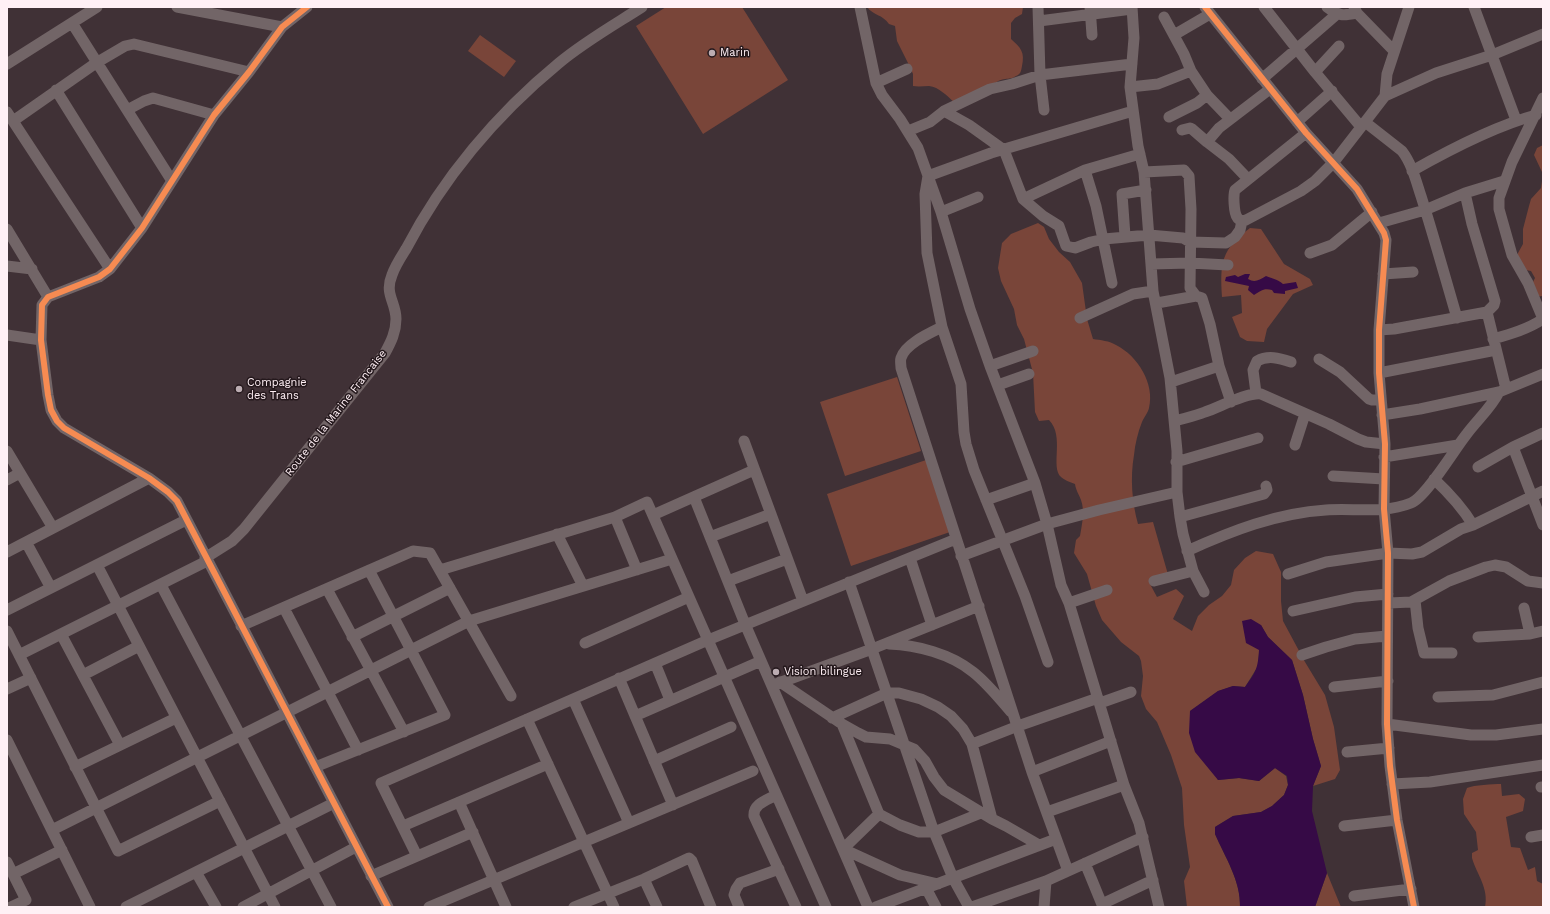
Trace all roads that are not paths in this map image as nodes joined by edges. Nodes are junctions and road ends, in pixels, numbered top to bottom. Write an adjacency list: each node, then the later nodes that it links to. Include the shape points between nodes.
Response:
1 (177, 7): 19 (street)
2 (642, 7): 171 (street, Route de la Marine Francaise, via 559,62 511,106 469,153 442,188 414,232 391,277 388,294 396,324 395,335 385,353 244,529)
3 (860, 7): 36 (street)
4 (1038, 7): 17 (street)
5 (1264, 7): 24 (street)
6 (1327, 7): 15 (street)
7 (1409, 7): 25 (street)
8 (1474, 7): 26 (street)
9 (305, 8): 19 (street)
10 (1132, 8): 14 (street); 29 (street)
11 (90, 9): 18 (street)
12 (1208, 10): 22 (street); 35 (street)
13 (1355, 10): 15 (street, via 1345,16); 25 (street)
14 (1090, 11): 17 (street); 21 (street)
15 (1337, 14): 24 (street)
16 (1164, 17): 22 (street)
17 (1039, 21): 34 (street)
18 (72, 23): 27 (street); 28 (street)
19 (282, 27): 32 (street)
20 (1543, 34): 26 (street)
21 (1092, 35)
22 (1174, 35): 31 (street)
23 (1339, 46): 33 (street)
24 (1297, 50): 33 (street); 35 (street)
25 (1394, 51): 42 (street, via 1387,74)
26 (1492, 54): 42 (street, via 1436,73); 53 (street)
27 (96, 63): 32 (street, via 125,46 134,44); 39 (street); 44 (street)
28 (7, 64)
29 (1132, 64): 34 (street); 37 (street)
30 (907, 69): 36 (street)
31 (1191, 71): 37 (street, via 1158,84); 41 (street)
32 (249, 72): 48 (street)
33 (1314, 72): 40 (street)
34 (1040, 75): 45 (street); 46 (street, via 990,89)
35 (1262, 79): 38 (street)
36 (876, 83): 56 (street)
37 (1130, 87): 47 (street)
38 (1270, 89): 52 (street); 54 (street)
39 (56, 90): 50 (street); 79 (street)
40 (1332, 91): 54 (street); 55 (street)
41 (1207, 95): 51 (street); 52 (street)
42 (1385, 96): 55 (street)
43 (1543, 98): 49 (street)
44 (127, 110): 48 (street, via 153,98); 68 (street)
45 (1044, 110)
46 (944, 111): 56 (street, via 930,122); 60 (street)
47 (1133, 111): 60 (street); 61 (street)
48 (214, 115): 68 (street)
49 (1536, 115): 53 (street); 69 (street)
50 (10, 117): 91 (street)
51 (1169, 117)
52 (1230, 119): 59 (street)
53 (1516, 120): 64 (street)
54 (1297, 122): 58 (street)
55 (1363, 125): 62 (street); 64 (street, via 1402,151)
56 (908, 130): 66 (street)
57 (1182, 130): 59 (street, via 1190,128)
58 (1306, 133): 62 (street); 67 (street)
59 (1207, 142): 67 (street, via 1229,159)
60 (1004, 150): 66 (street); 73 (street)
61 (1140, 154): 63 (street); 65 (street)
62 (1334, 162): 76 (street); 77 (street, via 1315,182)
63 (1085, 170): 73 (street); 83 (street)
64 (1412, 171): 74 (street)
65 (1144, 172): 70 (street); 84 (street, via 1184,170 1189,176)
66 (928, 176): 75 (street); 103 (street, via 925,194 927,253)
67 (1248, 179): 77 (street, via 1233,195 1237,217)
68 (172, 181): 79 (street)
69 (1504, 181): 71 (street); 102 (street, via 1499,198 1504,228 1514,260)
70 (1146, 190): 81 (street); 82 (street, via 1122,194)
71 (1466, 193): 74 (street); 99 (street, via 1472,224 1495,301)
72 (978, 198): 75 (street)
73 (1023, 199): 83 (street, via 1059,226 1066,246 1075,248)
74 (1425, 210): 78 (street); 101 (street)
75 (941, 212): 112 (street)
76 (1372, 212): 78 (street); 85 (street, via 1332,244)
77 (1242, 221): 84 (street, via 1235,237 1226,243)
78 (1379, 223): 93 (street, via 1386,240)
79 (142, 228): 91 (street)
80 (7, 229): 90 (street)
81 (1149, 235): 82 (street); 84 (street, via 1183,238); 87 (street)
82 (1125, 236): 83 (street)
83 (1104, 239): 94 (street)
84 (1190, 242): 86 (street)
85 (1310, 252)
86 (1190, 263): 87 (street); 88 (street); 96 (street, via 1190,288)
87 (1151, 264): 95 (street)
88 (1228, 265)
89 (7, 266): 90 (street)
90 (32, 269): 97 (street)
91 (110, 269): 97 (street, via 99,277)
92 (1413, 272): 93 (street)
93 (1383, 274): 104 (street)
94 (1112, 283)
95 (1154, 291): 98 (street); 100 (street, via 1133,294)
96 (1196, 296): 98 (street); 113 (street, via 1202,298)
97 (48, 297): 107 (street, via 42,305)
98 (1157, 303): 117 (street)
99 (1487, 312): 101 (street); 106 (street)
100 (1080, 318)
101 (1457, 318): 104 (street)
102 (1543, 319): 106 (street, via 1533,326)
103 (942, 327): 150 (street, via 960,384 966,444); 163 (street, via 924,336 905,351 900,368)
104 (1379, 330): 114 (street)
105 (7, 335): 107 (street)
106 (1494, 339): 108 (street)
107 (41, 340): 140 (street, via 48,395 57,421 64,428)
108 (1496, 350): 114 (street); 119 (street)
109 (1033, 352): 112 (street)
110 (1319, 359): 121 (street, via 1340,372 1368,399)
111 (1290, 362): 120 (street, via 1277,358 1257,361 1253,370)
112 (990, 366): 118 (street)
113 (1219, 366): 117 (street); 122 (street)
114 (1379, 373): 121 (street)
115 (1029, 374): 118 (street)
116 (1543, 374): 119 (street)
117 (1171, 382): 125 (street)
118 (998, 385): 144 (street)
119 (1503, 390): 124 (street); 131 (street)
120 (1256, 393): 122 (street); 123 (street)
121 (1381, 400): 124 (street)
122 (1232, 402): 125 (street)
123 (1305, 414): 129 (street, via 1366,442); 130 (street)
124 (1382, 415): 129 (street)
125 (1175, 421): 135 (street)
126 (1543, 433): 132 (street)
127 (1258, 438): 135 (street)
128 (744, 441): 137 (street)
129 (1385, 444): 134 (street)
130 (1295, 445)
131 (1458, 445): 134 (street); 142 (street)
132 (1513, 447): 136 (street); 148 (street)
133 (7, 450): 138 (street)
134 (1384, 457): 141 (street)
135 (1176, 462): 147 (street)
136 (1478, 467)
137 (754, 470): 149 (street); 152 (street)
138 (20, 473): 143 (street); 160 (street)
139 (1333, 476): 141 (street)
140 (149, 478): 156 (street, via 177,501); 160 (street)
141 (1384, 479): 151 (street)
142 (1434, 479): 151 (street, via 1419,498 1411,503); 158 (street, via 1451,494)
143 (7, 480)
144 (1035, 483): 150 (street); 157 (street)
145 (1266, 486): 155 (street, via 1264,494)
146 (1543, 491): 148 (street)
147 (1177, 492): 155 (street); 157 (street)
148 (1533, 496): 158 (street); 159 (street)
149 (694, 497): 153 (street); 162 (street)
150 (986, 500): 164 (street)
151 (1384, 509): 166 (street, via 1327,510 1283,517 1223,534); 168 (street)
152 (770, 514): 162 (street); 173 (street)
153 (653, 515): 154 (street, via 647,502); 172 (street)
154 (615, 517): 161 (street); 177 (street)
155 (1180, 517): 166 (street)
156 (186, 520): 171 (street); 174 (street)
157 (1047, 524): 164 (street); 195 (street, via 1061,585)
158 (1473, 525): 168 (street, via 1461,529 1422,552)
159 (1543, 525)
160 (53, 528): 165 (street)
161 (557, 534): 176 (street); 185 (street)
162 (710, 537): 180 (street)
163 (956, 539): 169 (street); 170 (street)
164 (1002, 541): 169 (street); 224 (street)
165 (26, 542): 167 (street); 186 (street)
166 (1187, 551): 178 (street)
167 (7, 552)
168 (1388, 553): 179 (street, via 1326,562); 192 (street)
169 (961, 556): 197 (street)
170 (910, 558): 182 (street); 205 (street)
171 (206, 559): 184 (street, Route de la Marine Francaise); 206 (street)
172 (672, 559): 177 (street); 191 (street)
173 (787, 559): 180 (street); 194 (street)
174 (96, 565): 186 (street); 196 (street)
175 (369, 570): 176 (street, via 414,551 430,553); 188 (street); 202 (street)
176 (440, 570): 187 (street)
177 (637, 570): 185 (street)
178 (1193, 571): 181 (street); 190 (street)
179 (1288, 574)
180 (728, 581): 204 (street)
181 (1154, 581)
182 (849, 582): 194 (street); 218 (street)
183 (1543, 583): 193 (street, via 1528,580 1506,567 1495,565 1449,581)
184 (160, 585): 196 (street, Route de la Marine Francaise); 255 (street)
185 (583, 586): 203 (street)
186 (52, 588): 200 (street)
187 (450, 588): 202 (street); 203 (street)
188 (327, 589): 198 (street); 211 (street)
189 (1107, 590): 195 (street)
190 (1204, 592)
191 (689, 597): 214 (street); 215 (street)
192 (1388, 598): 193 (street, via 1411,602); 201 (street, via 1355,597); 212 (street)
193 (1415, 600): 220 (street, via 1424,653)
194 (803, 601): 204 (street)
195 (1069, 603): 243 (street)
196 (118, 606): 209 (street, Route de la Marine Francaise); 217 (street)
197 (979, 606): 205 (street); 245 (street)
198 (284, 608): 206 (street); 236 (street)
199 (1524, 608): 210 (street)
200 (7, 610)
201 (1293, 611)
202 (393, 616): 211 (street); 219 (street)
203 (469, 621): 219 (street); 239 (street)
204 (745, 624): 214 (street); 223 (street)
205 (932, 625): 216 (street)
206 (241, 626): 244 (street)
207 (7, 631): 221 (street)
208 (1543, 631): 210 (street)
209 (62, 634): 221 (street, Route de la Marine Francaise); 227 (street)
210 (1530, 634): 213 (street)
211 (352, 636): 226 (street)
212 (1387, 636): 222 (street, via 1355,639); 231 (street)
213 (1478, 637)
214 (708, 640): 225 (street); 228 (street)
215 (585, 643)
216 (884, 644): 218 (street); 245 (street, via 901,644 953,660 972,672)
217 (139, 646): 227 (street); 247 (street)
218 (872, 649): 233 (street); 238 (street)
219 (411, 650): 226 (street); 254 (street, via 445,715)
220 (1452, 653)
221 (20, 655): 229 (street)
222 (1302, 656)
223 (761, 661): 228 (street); 233 (street)
224 (1048, 662)
225 (655, 663): 230 (street); 242 (street)
226 (371, 670): 236 (street); 254 (street)
227 (83, 675): 258 (street)
228 (724, 676): 242 (street); 274 (street)
229 (31, 678): 235 (street); 268 (street)
230 (619, 678): 241 (street); 246 (street)
231 (1388, 681): 234 (street); 250 (street)
232 (1543, 682): 240 (street, via 1493,695)
233 (776, 684): 249 (street); 301 (street)
234 (1334, 687)
235 (7, 689)
236 (328, 692): 244 (street); 262 (street)
237 (1131, 692): 243 (street)
238 (887, 693): 249 (street); 257 (street, via 899,693 921,699 938,707 963,729); 259 (street)
239 (511, 696)
240 (1438, 697)
241 (573, 699): 248 (street); 285 (street)
242 (670, 700): 246 (street)
243 (1099, 701): 251 (street); 256 (street)
244 (286, 713): 255 (street); 269 (street)
245 (1014, 715): 251 (street)
246 (635, 716): 265 (street)
247 (176, 718): 258 (street); 264 (street)
248 (527, 719): 266 (street); 287 (street, via 381,783)
249 (837, 721): 259 (street, via 866,737 890,739); 282 (street)
250 (1387, 724): 253 (street, via 1471,735 1496,735); 261 (street)
251 (1018, 726): 257 (street); 271 (street)
252 (731, 727): 265 (street)
253 (1543, 729)
254 (404, 732): 262 (street)
255 (241, 736): 264 (street); 286 (street)
256 (1111, 741): 271 (street); 273 (street)
257 (972, 744): 283 (street)
258 (120, 745): 268 (street)
259 (905, 745): 281 (street, via 914,749 925,761 944,790); 291 (street)
260 (8, 746): 289 (street)
261 (1389, 748): 263 (street); 272 (street)
262 (358, 750): 269 (street)
263 (1347, 752)
264 (197, 758): 275 (street); 279 (street)
265 (654, 760): 278 (street)
266 (548, 764): 276 (street); 296 (street)
267 (1543, 765): 272 (street, via 1430,782)
268 (76, 767): 279 (street)
269 (315, 767): 277 (street)
270 (753, 771): 278 (street)
271 (1032, 772): 280 (street)
272 (1392, 784): 284 (street)
273 (1124, 785): 280 (street); 293 (street)
274 (776, 795): 305 (street, via 756,806 754,816); 340 (street)
275 (220, 801): 279 (street, via 118,851); 299 (street)
276 (460, 802): 287 (street); 290 (street)
277 (334, 803): 286 (street); 298 (street)
278 (673, 805): 285 (street)
279 (96, 808): 289 (street)
280 (1047, 812): 295 (street)
281 (981, 813): 283 (street); 291 (street)
282 (879, 814): 291 (street, via 906,828 919,832); 301 (street)
283 (992, 819): 297 (street)
284 (1397, 820): 288 (street); 318 (street)
285 (629, 823): 296 (street)
286 (288, 826): 299 (street); 306 (street)
287 (402, 826): 302 (street)
288 (1344, 826)
289 (52, 830): 300 (street)
290 (473, 832): 302 (street); 313 (street)
291 (934, 832): 311 (street)
292 (1543, 835): 294 (street)
293 (1143, 837): 304 (street); 314 (street)
294 (1531, 838)
295 (1056, 839): 297 (street); 307 (street)
296 (584, 842): 313 (street); 319 (street)
297 (1039, 845): 311 (street)
298 (356, 847): 306 (street); 310 (street)
299 (244, 848): 308 (street); 320 (street)
300 (62, 850): 309 (street); 325 (street)
301 (843, 850): 316 (street, via 900,875); 341 (street)
302 (417, 856): 310 (street)
303 (7, 862): 309 (street)
304 (1085, 863): 307 (street); 323 (street)
305 (779, 869): 338 (street, via 740,883 734,895); 339 (street)
306 (312, 870): 320 (street); 330 (street)
307 (1068, 871): 315 (street)
308 (196, 872): 326 (street); 327 (street)
309 (13, 874): 324 (street, via 26,900)
310 (371, 876): 331 (street)
311 (953, 878): 316 (street); 344 (street)
312 (644, 879): 319 (street); 336 (street); 337 (street, via 689,858)
313 (494, 880): 332 (street); 333 (street)
314 (1153, 880): 323 (street); 347 (street)
315 (1046, 881): 322 (street); 346 (street)
316 (938, 884): 317 (street)
317 (926, 888): 342 (street); 343 (street)
318 (1411, 889): 321 (street); 348 (street)
319 (607, 892): 334 (street); 335 (street)
320 (268, 894): 328 (street); 329 (street)
321 (1354, 896)
322 (1004, 902): 345 (street)
323 (1102, 906)
324 (11, 907)
325 (90, 907)
326 (126, 907)
327 (216, 907)
328 (243, 907)
329 (275, 907)
330 (331, 907)
331 (388, 907)
332 (429, 907)
333 (506, 907)
334 (574, 907)
335 (614, 907)
336 (657, 907)
337 (711, 907)
338 (739, 907)
339 (796, 907)
340 (826, 907)
341 (868, 907)
342 (876, 907)
343 (936, 907)
344 (969, 907)
345 (972, 907)
346 (1044, 907)
347 (1159, 907)
348 (1414, 907)

